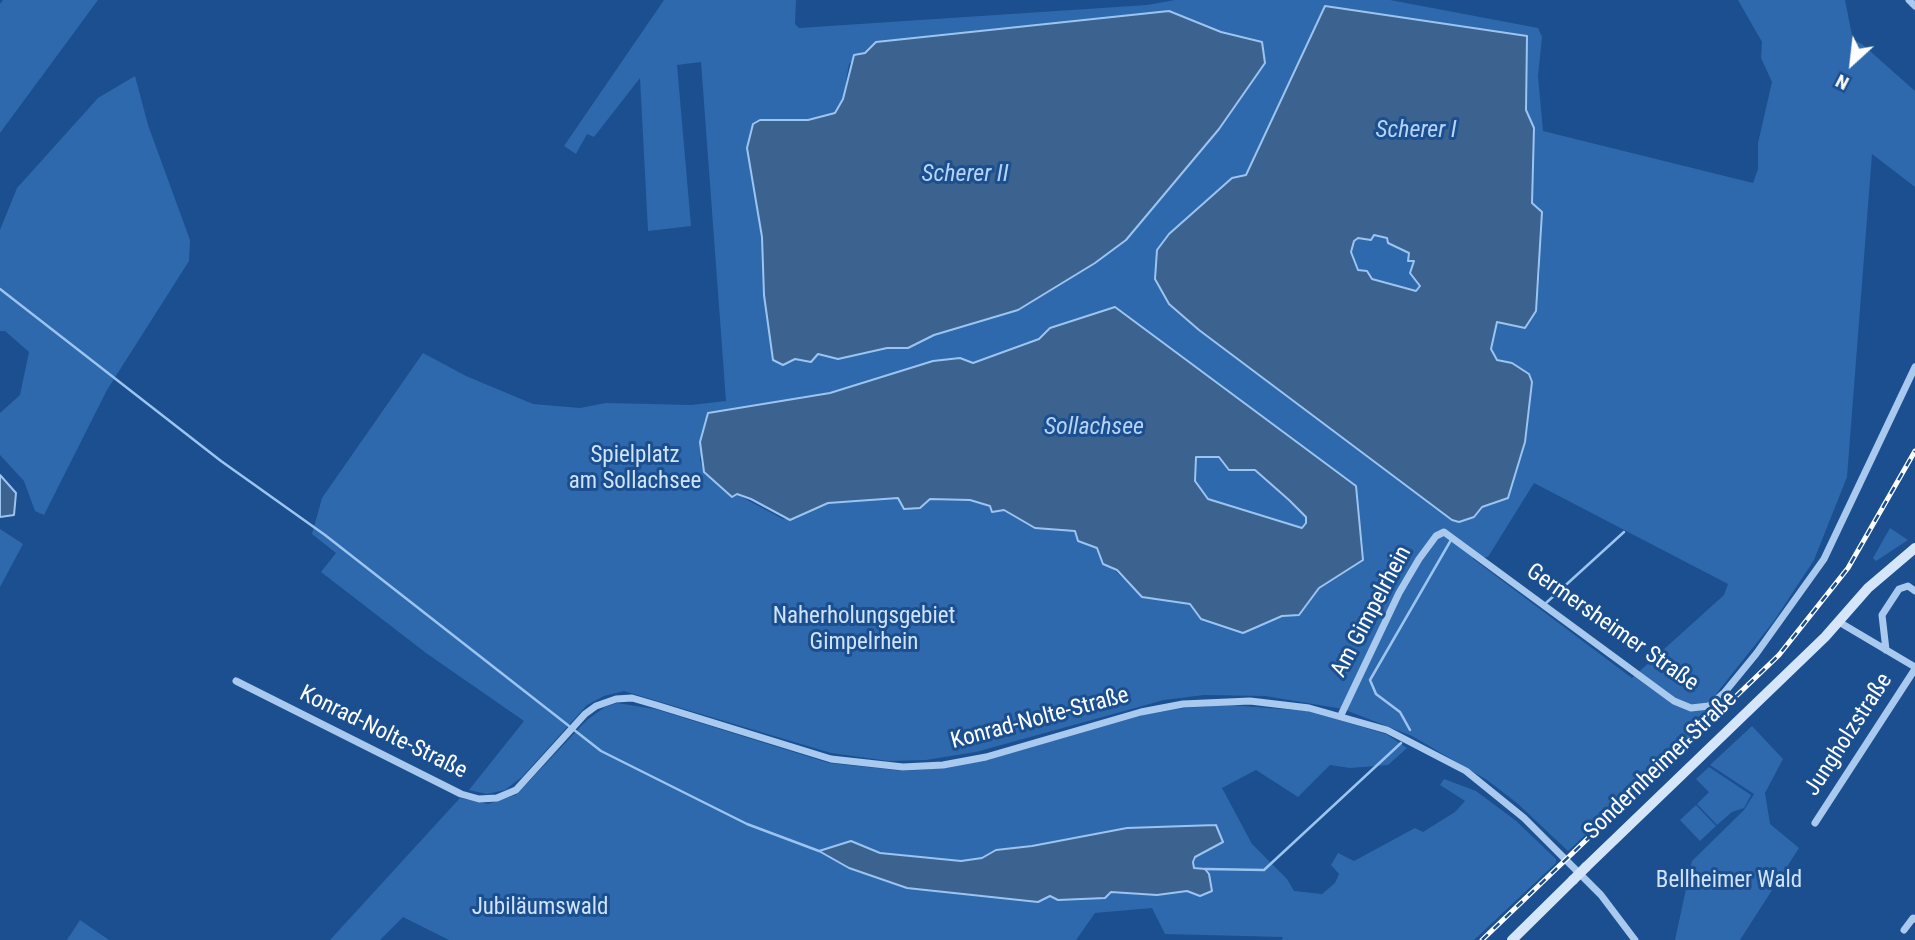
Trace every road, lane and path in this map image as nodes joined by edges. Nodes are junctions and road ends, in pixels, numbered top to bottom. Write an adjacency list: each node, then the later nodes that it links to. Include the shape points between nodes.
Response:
1 (1909, 0): 2 (street)
2 (1915, 6)
3 (1915, 367): 4 (street, Germersheimer Straße, via 1824,559 1756,654 1713,703 1696,709 1674,701)
4 (1444, 532): 11 (street, Am Gimpelrhein, via 1419,559 1399,593)
5 (1915, 548): 7 (main road, Sondernheimer Straße, via 1868,588)
6 (1913, 586): 8 (street, via 1896,592 1882,615)
7 (1839, 622): 8 (street, Jungholzstraße); 15 (main road, Sondernheimer Straße, bridge)
8 (1886, 650): 9 (street, Jungholzstraße)
9 (1915, 668): 12 (street, Jungholzstraße)
10 (236, 681): 11 (street, Konrad-Nolte-Straße, via 471,798 497,798 516,790 578,722 605,702 632,698 811,754 856,764 903,767 972,760 1183,704 1270,702)
11 (1341, 715): 16 (street, Konrad-Nolte-Straße, via 1432,751 1487,787 1601,895)
12 (1815, 823)
13 (1914, 917): 14 (street)
14 (1905, 930)
15 (1511, 940)
16 (1635, 940)

